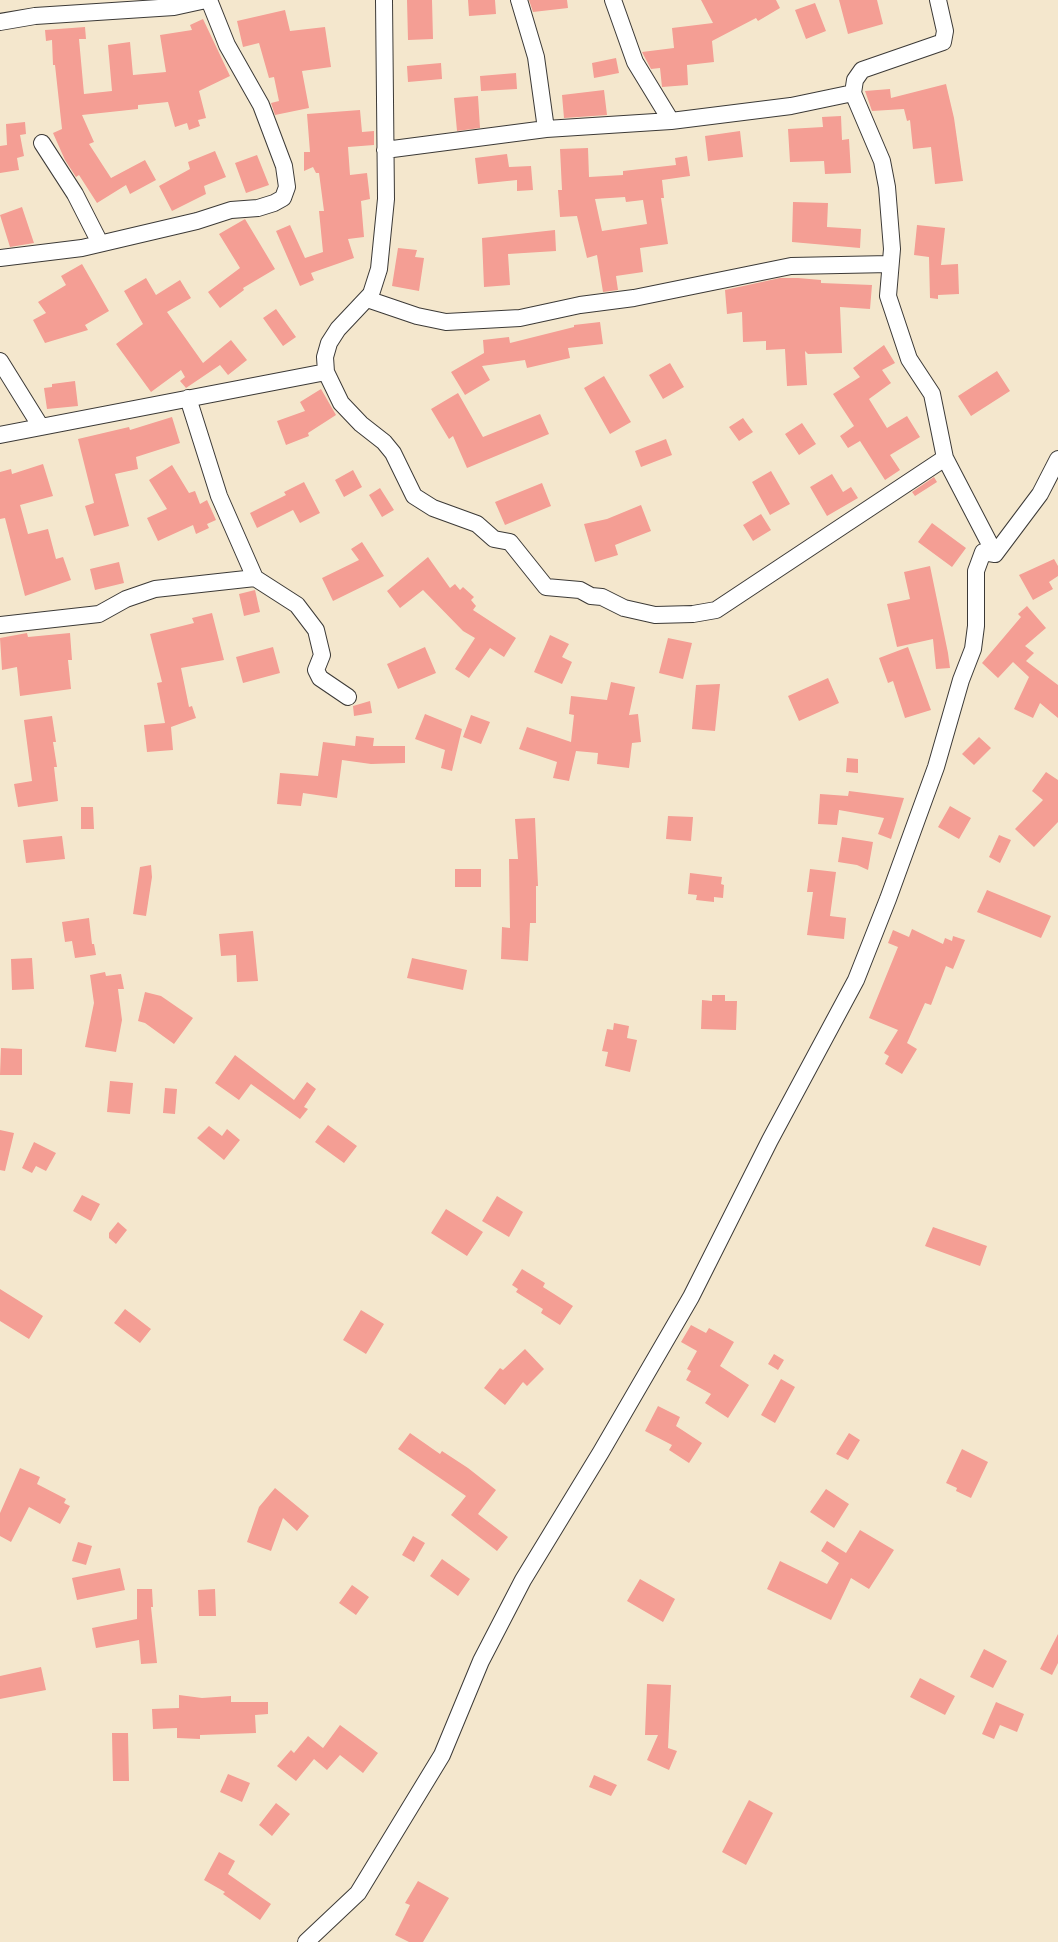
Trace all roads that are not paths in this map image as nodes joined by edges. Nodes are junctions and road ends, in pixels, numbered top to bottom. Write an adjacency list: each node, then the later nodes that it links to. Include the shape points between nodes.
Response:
1 (207, 0): 6 (street, via 174,7 35,16); 12 (street, via 227,45 261,105 284,166 287,187 282,198 258,208 231,210)
2 (384, 0): 11 (street)
3 (519, 0): 9 (street, via 536,57)
4 (613, 0): 8 (street, via 636,62)
5 (938, 0): 7 (street, via 945,31 943,42 862,70 855,80)
6 (0, 22)
7 (853, 93): 8 (street, via 791,106); 14 (street, via 884,170 892,248)
8 (671, 121): 9 (street)
9 (546, 130): 11 (street)
10 (42, 144): 12 (street, via 75,194)
11 (385, 150): 15 (street, via 386,199 379,269)
12 (100, 243): 13 (street)
13 (0, 258)
14 (890, 264): 15 (street, via 791,266 520,318 446,322); 21 (street, via 888,296 909,359 932,394)
15 (367, 299): 17 (street, via 329,343)
16 (0, 361): 19 (street)
17 (326, 372): 18 (street); 21 (street, via 341,403 393,453 409,490 420,501 477,524 494,539 510,542 546,587 580,590 591,596 602,596 624,608 655,615 716,610)
18 (188, 398): 19 (street); 24 (street, via 219,496)
19 (41, 427): 20 (street)
20 (0, 435)
21 (945, 458): 23 (street)
22 (1058, 458): 23 (street, via 1040,494)
23 (995, 554): 27 (street, via 983,552 976,571 973,649 936,768 856,980 691,1297 523,1580 481,1661 442,1755 358,1893)
24 (255, 578): 25 (street, via 155,588 99,614); 26 (street, via 297,605 316,630 322,655 316,670 320,678)
25 (0, 625)
26 (348, 697)
27 (306, 1942)

